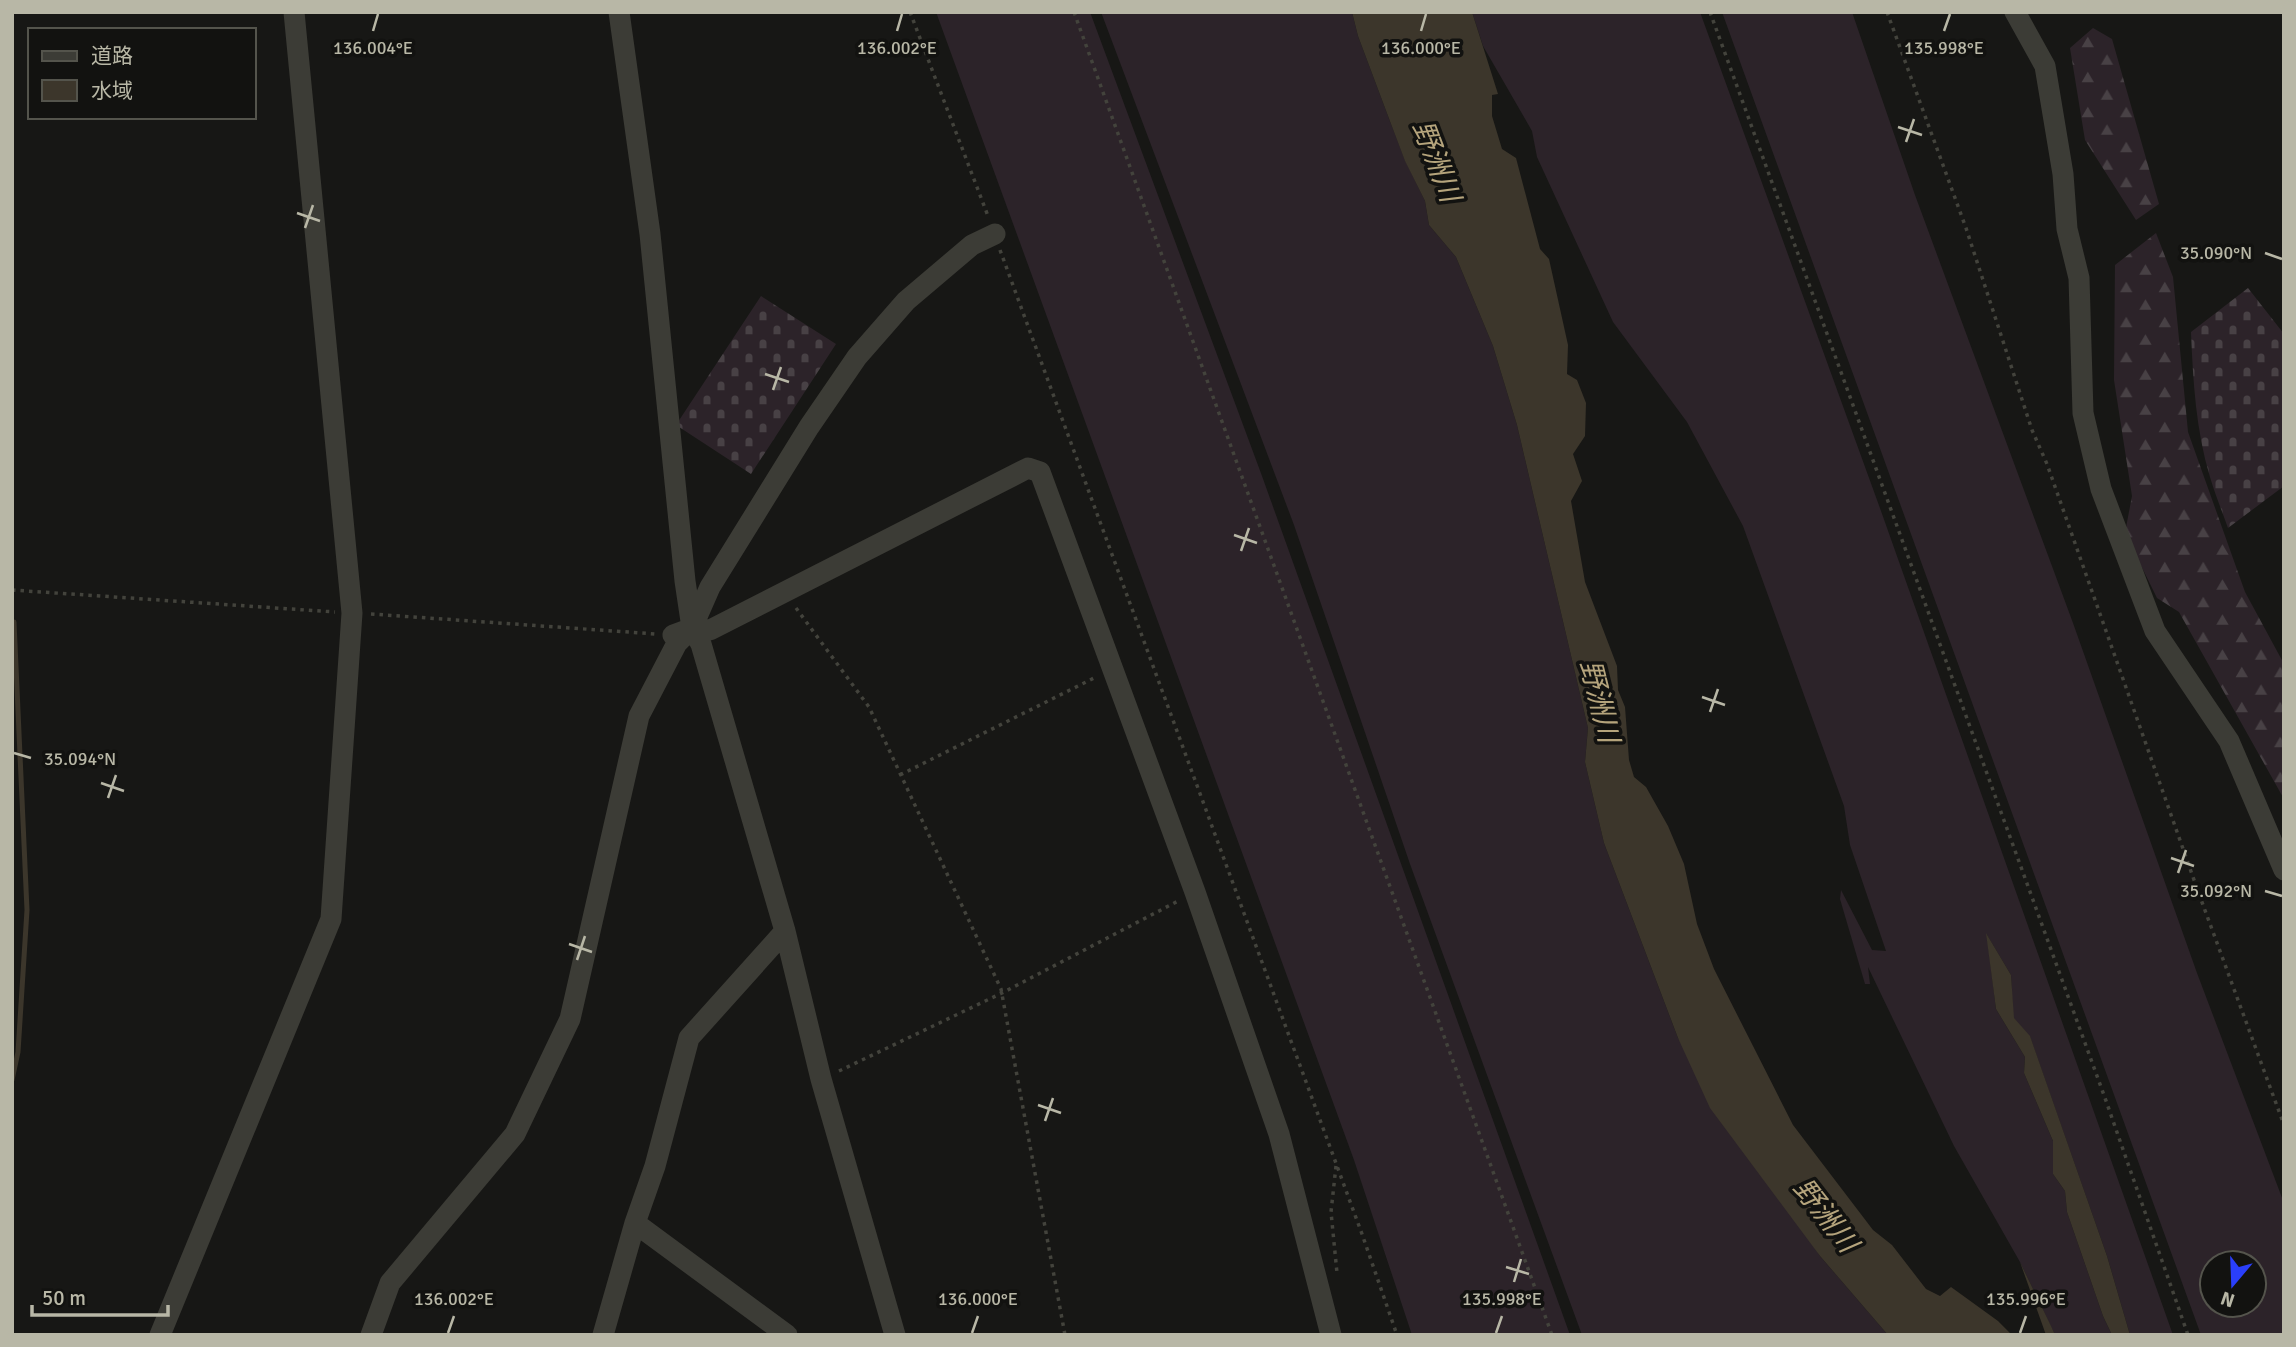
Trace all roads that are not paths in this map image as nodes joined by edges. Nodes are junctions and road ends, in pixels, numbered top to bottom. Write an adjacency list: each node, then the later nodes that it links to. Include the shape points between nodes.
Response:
1 (294, 12): 9 (street, via 352,613 331,919)
2 (619, 12): 5 (street, via 650,234 685,581)
3 (2015, 12): 6 (street, via 2045,66 2067,229 2079,278 2083,414 2101,489 2155,631 2229,741)
4 (995, 234): 5 (street, via 972,245 906,302 857,357)
5 (682, 632): 7 (street, via 701,645); 10 (street, via 639,716 570,1019 515,1134 390,1283); 14 (street, via 710,630 1028,468 1040,472 1279,1134)
6 (2284, 870)
7 (785, 931): 8 (street, via 689,1038); 13 (street, via 821,1079)
8 (635, 1223): 11 (street); 12 (street)
9 (160, 1335)
10 (371, 1335)
11 (603, 1335)
12 (787, 1335)
13 (895, 1335)
14 (1332, 1335)

